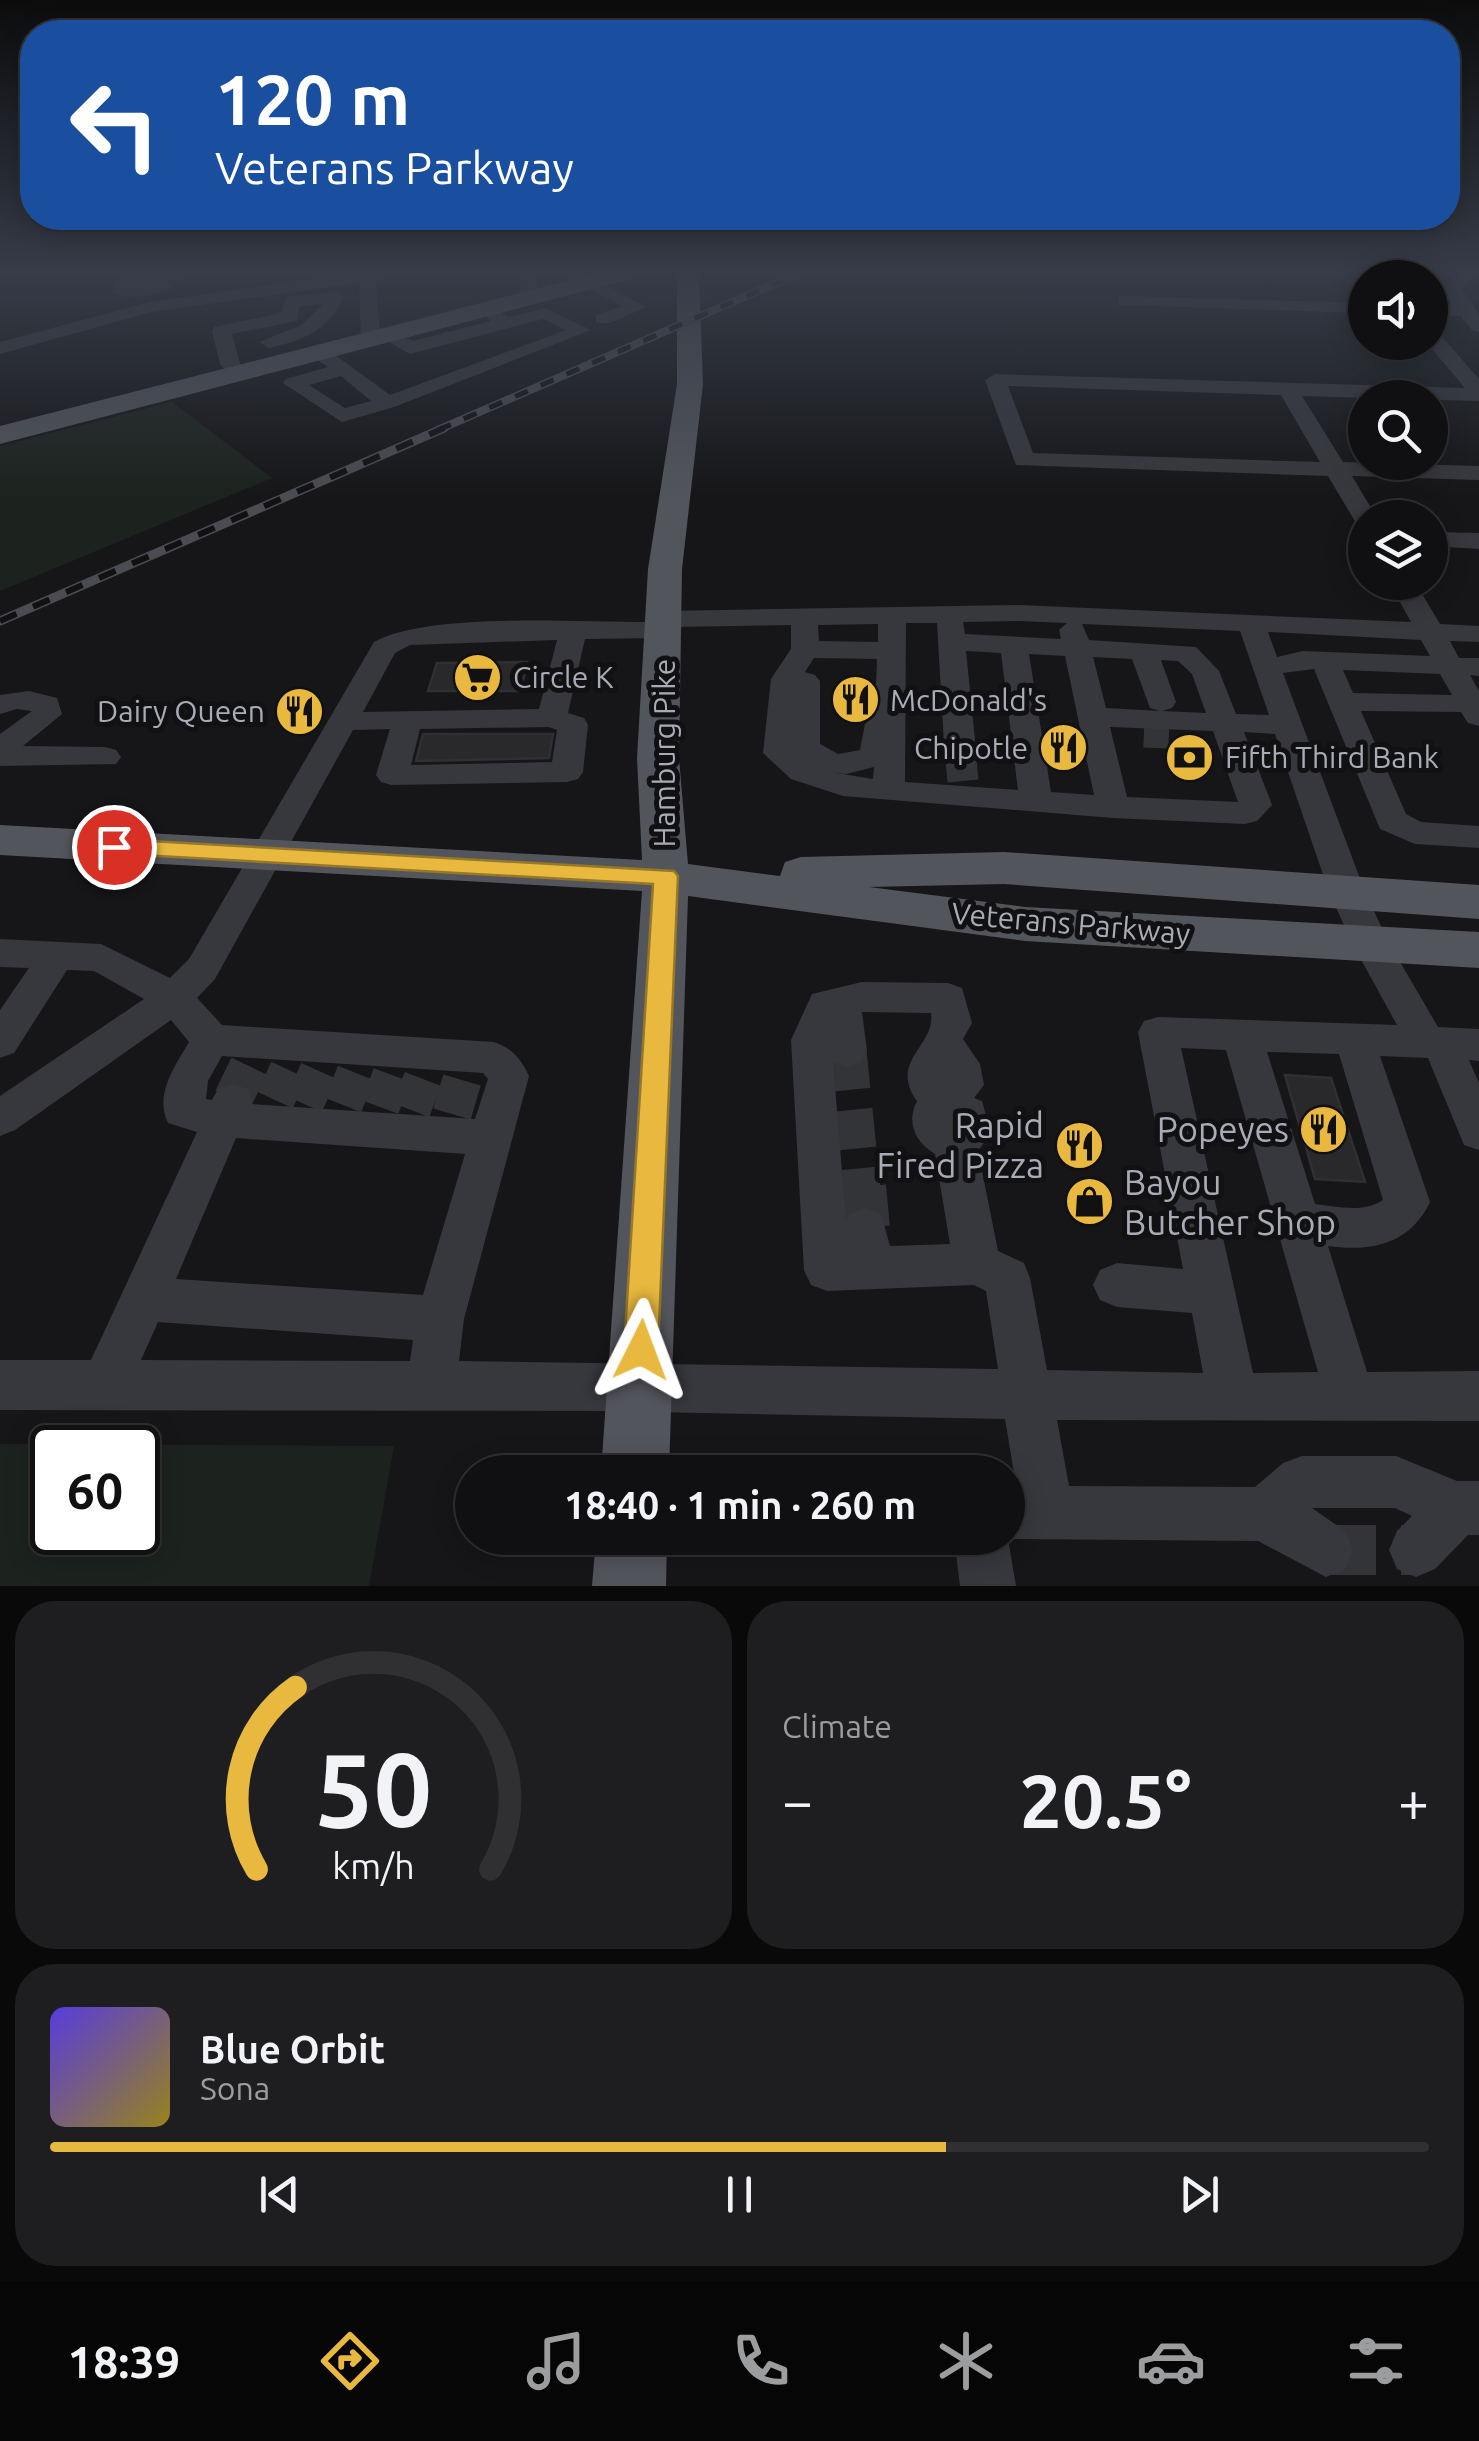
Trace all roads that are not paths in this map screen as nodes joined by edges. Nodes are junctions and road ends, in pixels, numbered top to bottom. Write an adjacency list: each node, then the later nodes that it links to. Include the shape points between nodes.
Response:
1 (229, 348): 11 (street)
2 (268, 348): 11 (street)
3 (349, 348): 8 (main road)
4 (378, 348): 12 (street)
5 (482, 348): 10 (street)
6 (534, 348): 10 (street)
7 (689, 348): 27 (main road, Hamburg Pike)
8 (320, 353): 11 (main road); 12 (street)
9 (1448, 356): 14 (street)
10 (504, 359): 15 (street)
11 (235, 362): 16 (main road)
12 (344, 369): 15 (street); 15 (street, via 293,383 342,416)
13 (1288, 389): 14 (street); 17 (street); 17 (street, via 994,380 1024,460)
14 (1479, 394)
15 (387, 403)
16 (0, 436)
17 (1336, 468): 18 (street); 19 (street)
18 (1479, 472)
19 (1355, 500)
20 (1448, 540): 21 (street)
21 (1479, 541)
22 (1412, 600): 30 (street)
23 (892, 615): 24 (street); 28 (street); 36 (street)
24 (804, 616): 27 (street); 35 (street)
25 (1070, 616): 26 (street); 28 (street); 33 (street)
26 (1251, 623): 30 (street); 39 (street)
27 (664, 625): 29 (street); 60 (main road, Hamburg Pike, via 658,758)
28 (950, 628): 32 (street); 53 (street)
29 (573, 631): 45 (street); 46 (street, via 402,638 378,654)
30 (1430, 632): 31 (street); 38 (street)
31 (1479, 634)
32 (1014, 645): 33 (street); 55 (street)
33 (1078, 648): 34 (street); 44 (street)
34 (1144, 651): 40 (street); 48 (street, via 1186,653 1205,671)
35 (802, 656): 36 (street); 36 (street, via 804,747 820,762 840,765 874,755 881,672); 54 (street, via 786,679 779,753 810,779)
36 (892, 658): 54 (street)
37 (1325, 660): 38 (street); 39 (street); 43 (street)
38 (1464, 666): 42 (street)
39 (1268, 668): 49 (street)
40 (1161, 702)
41 (0, 706): 50 (street, via 35,700 46,704 47,714)
42 (1476, 706): 43 (street)
43 (1349, 714): 57 (street, via 1380,746 1415,833)
44 (1102, 717): 48 (street); 48 (street, via 1157,733); 56 (street)
45 (552, 718): 47 (street); 47 (street, via 573,726 567,772 392,775)
46 (340, 721): 47 (street); 59 (street)
47 (407, 722)
48 (1214, 722): 49 (street); 56 (street, via 1256,805 1245,813)
49 (1288, 726): 61 (street)
50 (0, 746)
51 (0, 756): 52 (street)
52 (105, 757)
53 (963, 779): 54 (street); 55 (street)
54 (888, 791)
55 (1036, 802): 56 (street)
56 (1113, 806)
57 (1479, 837)
58 (0, 840): 59 (main road, Veterans Parkway)
59 (265, 856): 60 (main road, Veterans Parkway); 67 (street, via 202,969)
60 (666, 876): 61 (main road, Veterans Parkway, via 1004,868); 63 (main road, Veterans Parkway, via 1026,924); 87 (main road, Hamburg Pike)
61 (1347, 892): 62 (main road, Veterans Parkway); 63 (street)
62 (1479, 902)
63 (1371, 945): 64 (main road, Veterans Parkway); 73 (street)
64 (1479, 950)
65 (0, 953): 66 (street)
66 (57, 956): 67 (street, via 101,958); 72 (street)
67 (174, 998): 70 (street); 76 (street)
68 (841, 1002): 74 (street); 80 (street, via 948,998 946,1032 960,1064 952,1109); 80 (street, via 826,1006 810,1040 827,1270 867,1248)
69 (1242, 1036): 71 (street); 79 (street); 82 (street, via 1158,1032)
70 (211, 1040): 75 (street); 75 (street, via 188,1080 183,1111)
71 (1354, 1040): 73 (street); 79 (street, via 1408,1202 1399,1217 1370,1228)
72 (0, 1042)
73 (1449, 1043): 77 (street)
74 (846, 1051)
75 (349, 1089): 78 (street); 78 (street, via 494,1058 509,1076); 83 (street)
76 (0, 1118)
77 (1479, 1132)
78 (491, 1138): 84 (street)
79 (1297, 1221): 91 (street)
80 (977, 1264): 89 (street, via 1007,1278)
81 (1117, 1285): 82 (street)
82 (1212, 1294): 92 (street)
83 (144, 1299): 84 (street); 85 (street)
84 (440, 1319): 88 (street)
85 (108, 1382): 86 (street); 88 (street)
86 (0, 1385)
87 (639, 1387): 88 (street); 89 (street); 93 (main road, Hamburg Pike)
88 (430, 1388)
89 (1028, 1396): 92 (street); 95 (street)
90 (1479, 1396): 91 (street)
91 (1350, 1397): 92 (street)
92 (1233, 1398)
93 (636, 1455)
94 (1468, 1508): 96 (street, via 1396,1482 1302,1482); 98 (street)
95 (1027, 1512): 96 (street)
96 (1264, 1514): 97 (street)
97 (1326, 1550)
98 (1416, 1550)
99 (631, 1555): 101 (main road)
100 (984, 1555): 102 (street)
101 (629, 1586)
102 (988, 1586)

